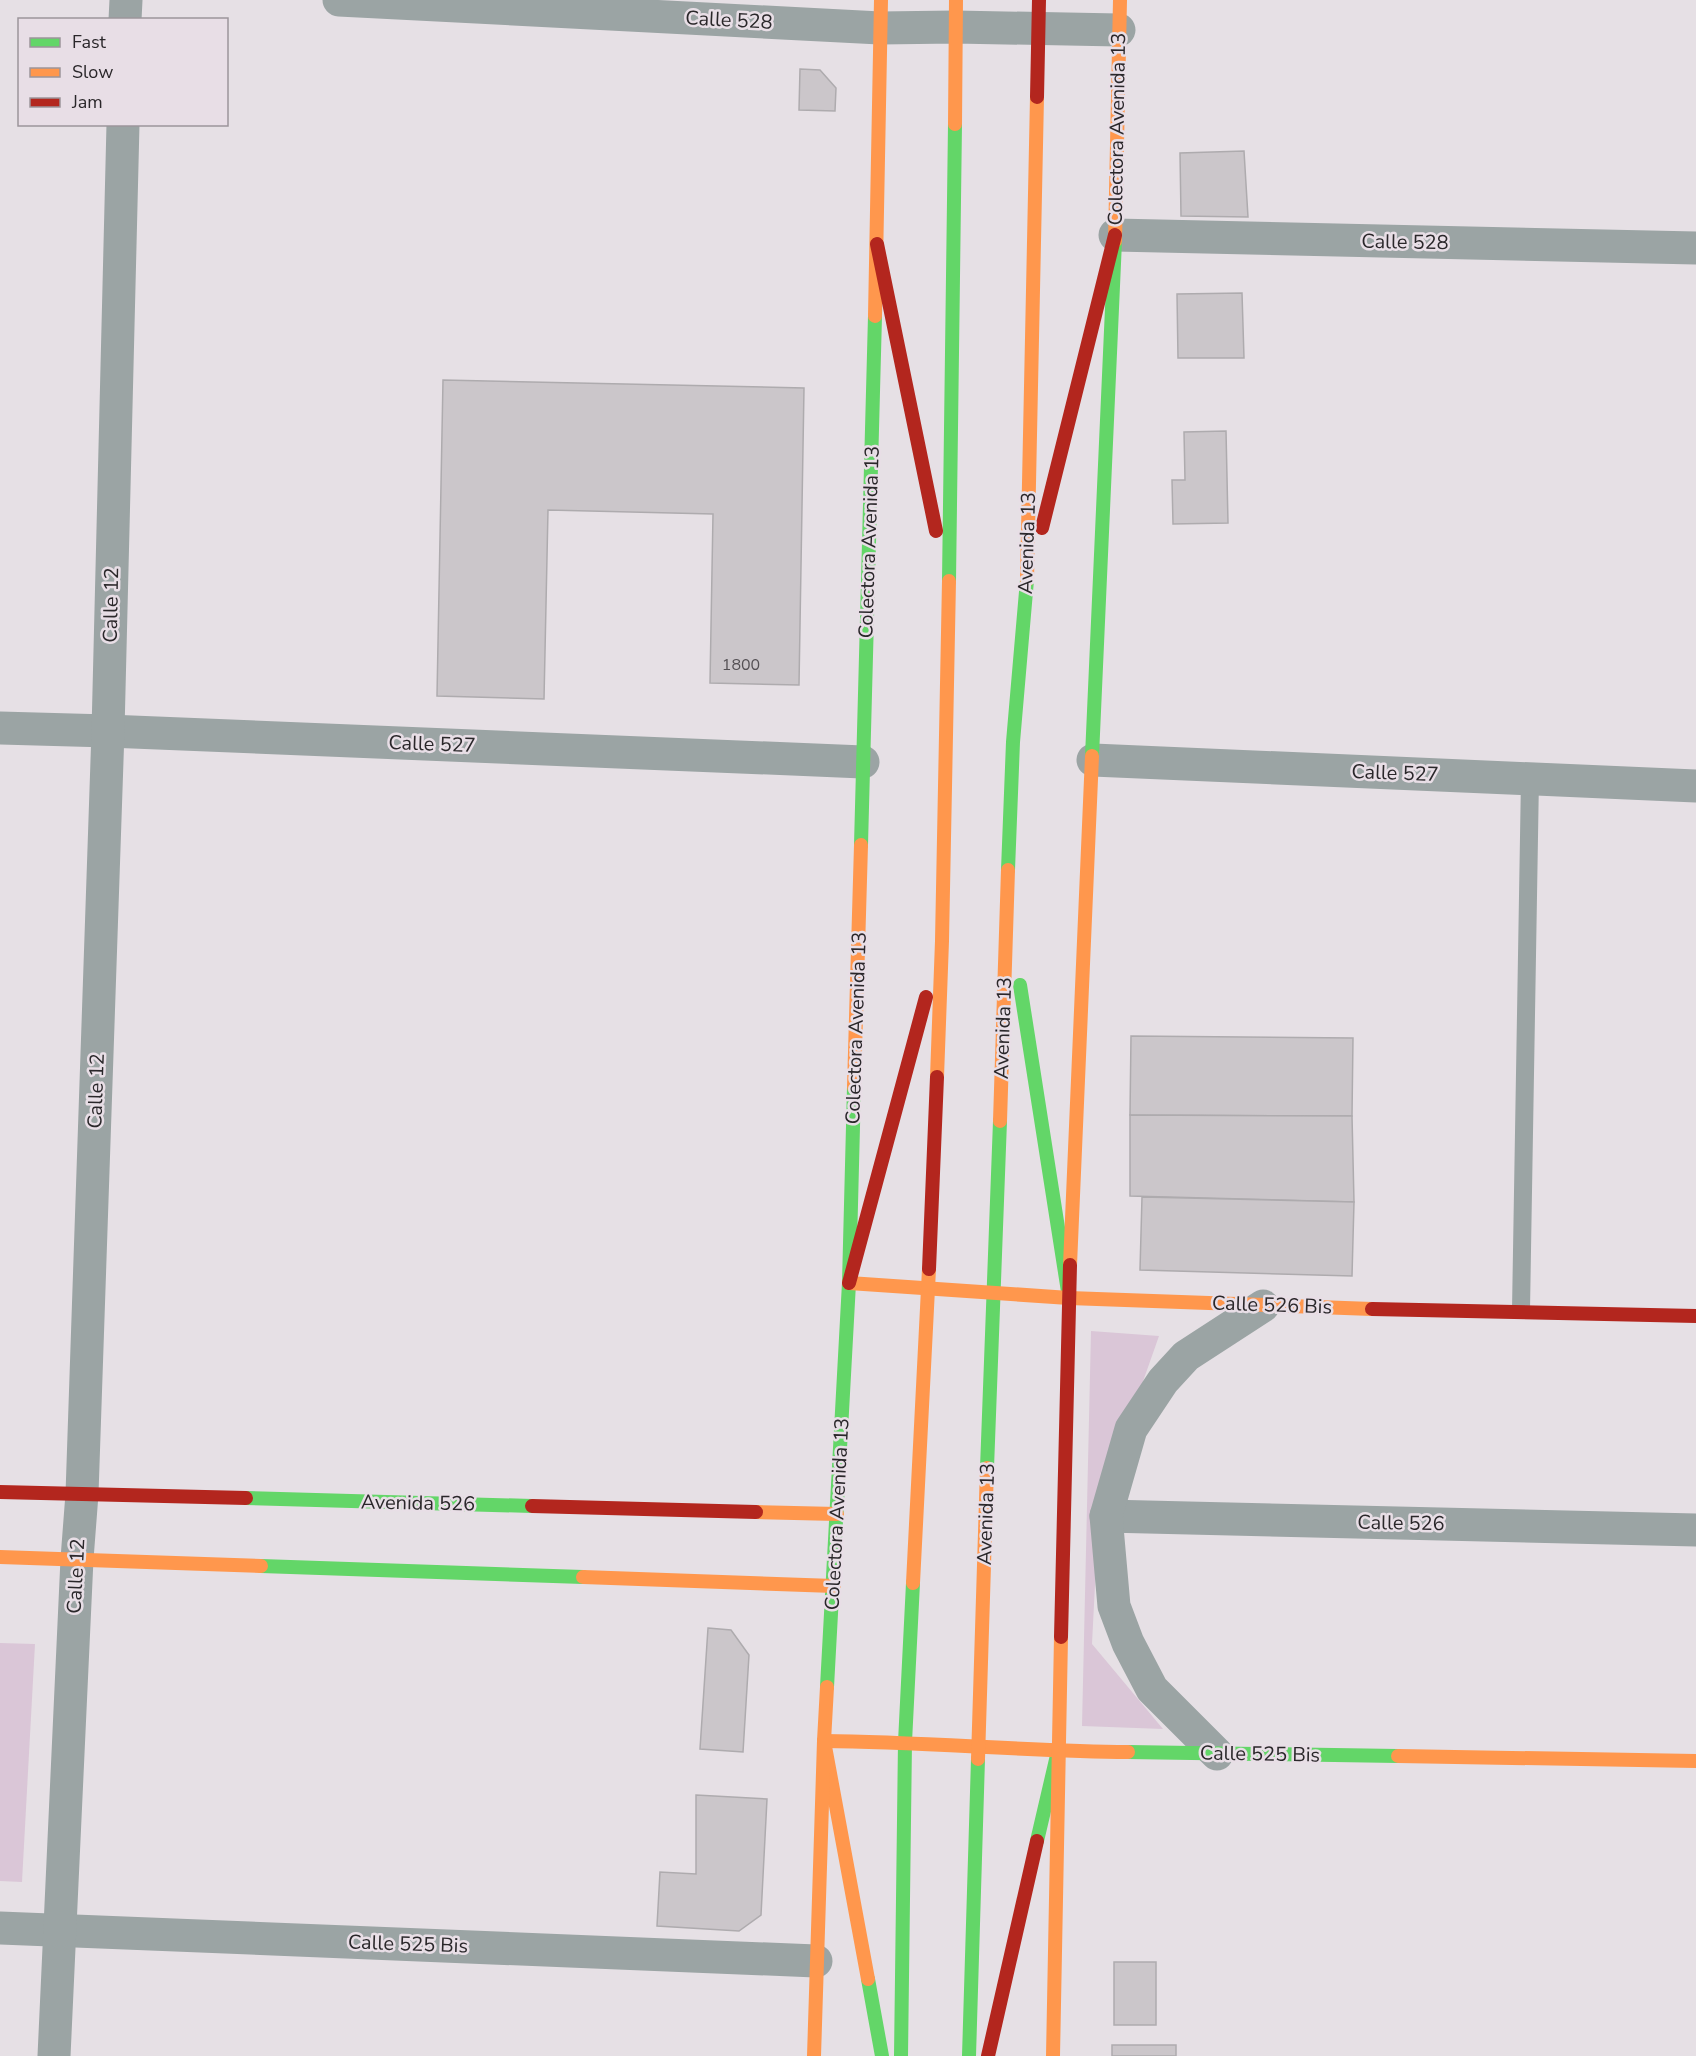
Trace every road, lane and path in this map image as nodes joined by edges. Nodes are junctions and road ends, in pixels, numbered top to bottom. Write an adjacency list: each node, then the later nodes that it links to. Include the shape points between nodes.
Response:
1 (126, 0): 7 (street)
2 (339, 0): 3 (street, Calle 528)
3 (880, 14): 4 (street, Calle 528); 10 (main road, Colectora Avenida 13)
4 (956, 14): 5 (street, Calle 528); 13 (main road)
5 (1038, 15): 6 (street, Calle 528); 12 (main road, Avenida 13)
6 (1119, 15): 9 (main road, Colectora Avenida 13)
7 (125, 18)
8 (123, 126): 15 (street, Calle 12)
9 (1115, 235): 11 (street, Calle 528); 12 (main road); 16 (main road, Colectora Avenida 13)
10 (878, 244): 13 (main road); 17 (main road, Colectora Avenida 13)
11 (1696, 248)
12 (1027, 585): 20 (main road, Avenida 13, via 1013,742)
13 (949, 593): 21 (main road)
14 (0, 728): 15 (street, Calle 527)
15 (108, 731): 17 (street, Calle 527); 30 (street, Calle 12)
16 (1093, 760): 18 (street, Calle 527); 25 (main road, Colectora Avenida 13)
17 (863, 762): 22 (main road, Colectora Avenida 13)
18 (1530, 778): 19 (street, Calle 527); 27 (lane)
19 (1696, 786)
20 (1008, 911): 24 (main road, Avenida 13); 25 (main road)
21 (942, 941): 22 (main road); 23 (main road)
22 (849, 1283): 23 (main road, Calle 526 Bis); 31 (main road, Colectora Avenida 13)
23 (928, 1288): 24 (main road, Calle 526 Bis); 38 (main road)
24 (993, 1292): 25 (main road, Calle 526 Bis); 39 (main road, Avenida 13)
25 (1070, 1298): 26 (main road, Calle 526 Bis); 40 (main road, Colectora Avenida 13)
26 (1263, 1306): 27 (main road, Calle 526 Bis); 32 (street, via 1186,1356 1163,1382 1131,1429)
27 (1521, 1310): 28 (main road, Calle 526 Bis)
28 (1696, 1316)
29 (0, 1492): 30 (main road, Avenida 526)
30 (82, 1494): 31 (main road, Avenida 526); 35 (street, Calle 12)
31 (837, 1514): 36 (main road, Colectora Avenida 13)
32 (1106, 1516): 33 (street, Calle 526); 41 (street, via 1114,1606 1128,1643 1152,1689)
33 (1696, 1530)
34 (0, 1557): 35 (main road)
35 (76, 1559): 36 (main road); 44 (street, Calle 12)
36 (834, 1586): 37 (main road, Colectora Avenida 13)
37 (825, 1741): 38 (main road, Calle 525 Bis); 45 (main road, Colectora Avenida 13); 48 (main road)
38 (905, 1742): 39 (main road, Calle 525 Bis); 49 (main road)
39 (978, 1747): 40 (main road, Calle 525 Bis); 50 (main road, Avenida 13)
40 (1058, 1751): 41 (main road, Calle 525 Bis); 51 (main road); 52 (main road, Colectora Avenida 13)
41 (1217, 1754): 42 (main road, Calle 525 Bis)
42 (1696, 1761)
43 (0, 1928): 44 (street, Calle 525 Bis)
44 (60, 1929): 45 (street, Calle 525 Bis); 46 (street, Calle 12)
45 (816, 1961): 47 (main road, Colectora Avenida 13)
46 (54, 2056)
47 (814, 2056)
48 (882, 2056)
49 (901, 2056)
50 (969, 2056)
51 (988, 2056)
52 (1053, 2056)

